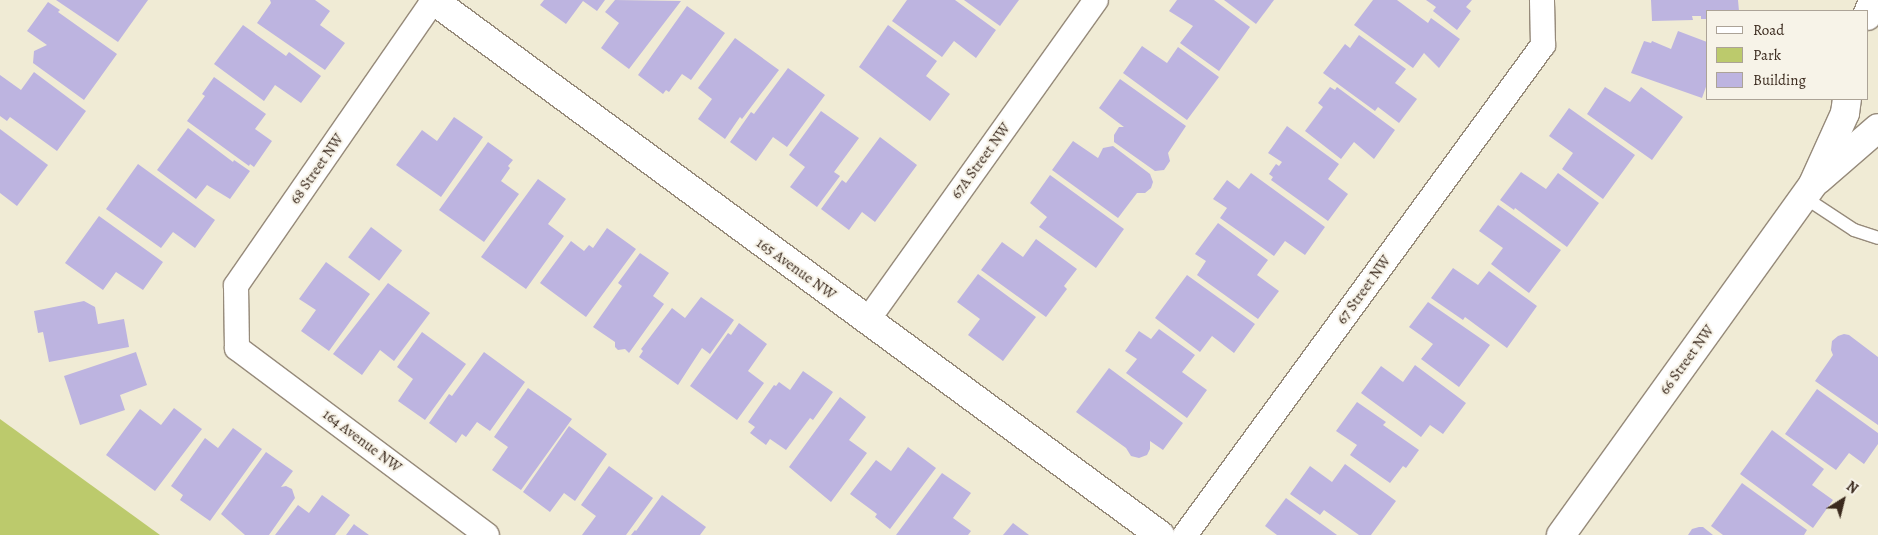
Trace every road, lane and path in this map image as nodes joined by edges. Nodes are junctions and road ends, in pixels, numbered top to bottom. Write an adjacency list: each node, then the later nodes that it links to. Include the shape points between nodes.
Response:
1 (433, 0): 10 (street, 165 Avenue NW); 11 (street, 68 Street NW, via 236,286)
2 (1096, 0): 10 (street, 67A Street NW)
3 (1542, 0): 14 (street, 67 Street NW, via 1543,45)
4 (1873, 0): 5 (street)
5 (1868, 13)
6 (1847, 100): 8 (street, 66 Street NW)
7 (1878, 128): 8 (street, 66 Street NW)
8 (1809, 190): 9 (lane, via 1854,230); 15 (street, 66 Street NW)
9 (1878, 238)
10 (867, 321): 13 (street, 165 Avenue NW)
11 (238, 348): 12 (street, 164 Avenue NW)
12 (486, 535)
13 (1160, 535)
14 (1186, 535)
15 (1560, 535)

